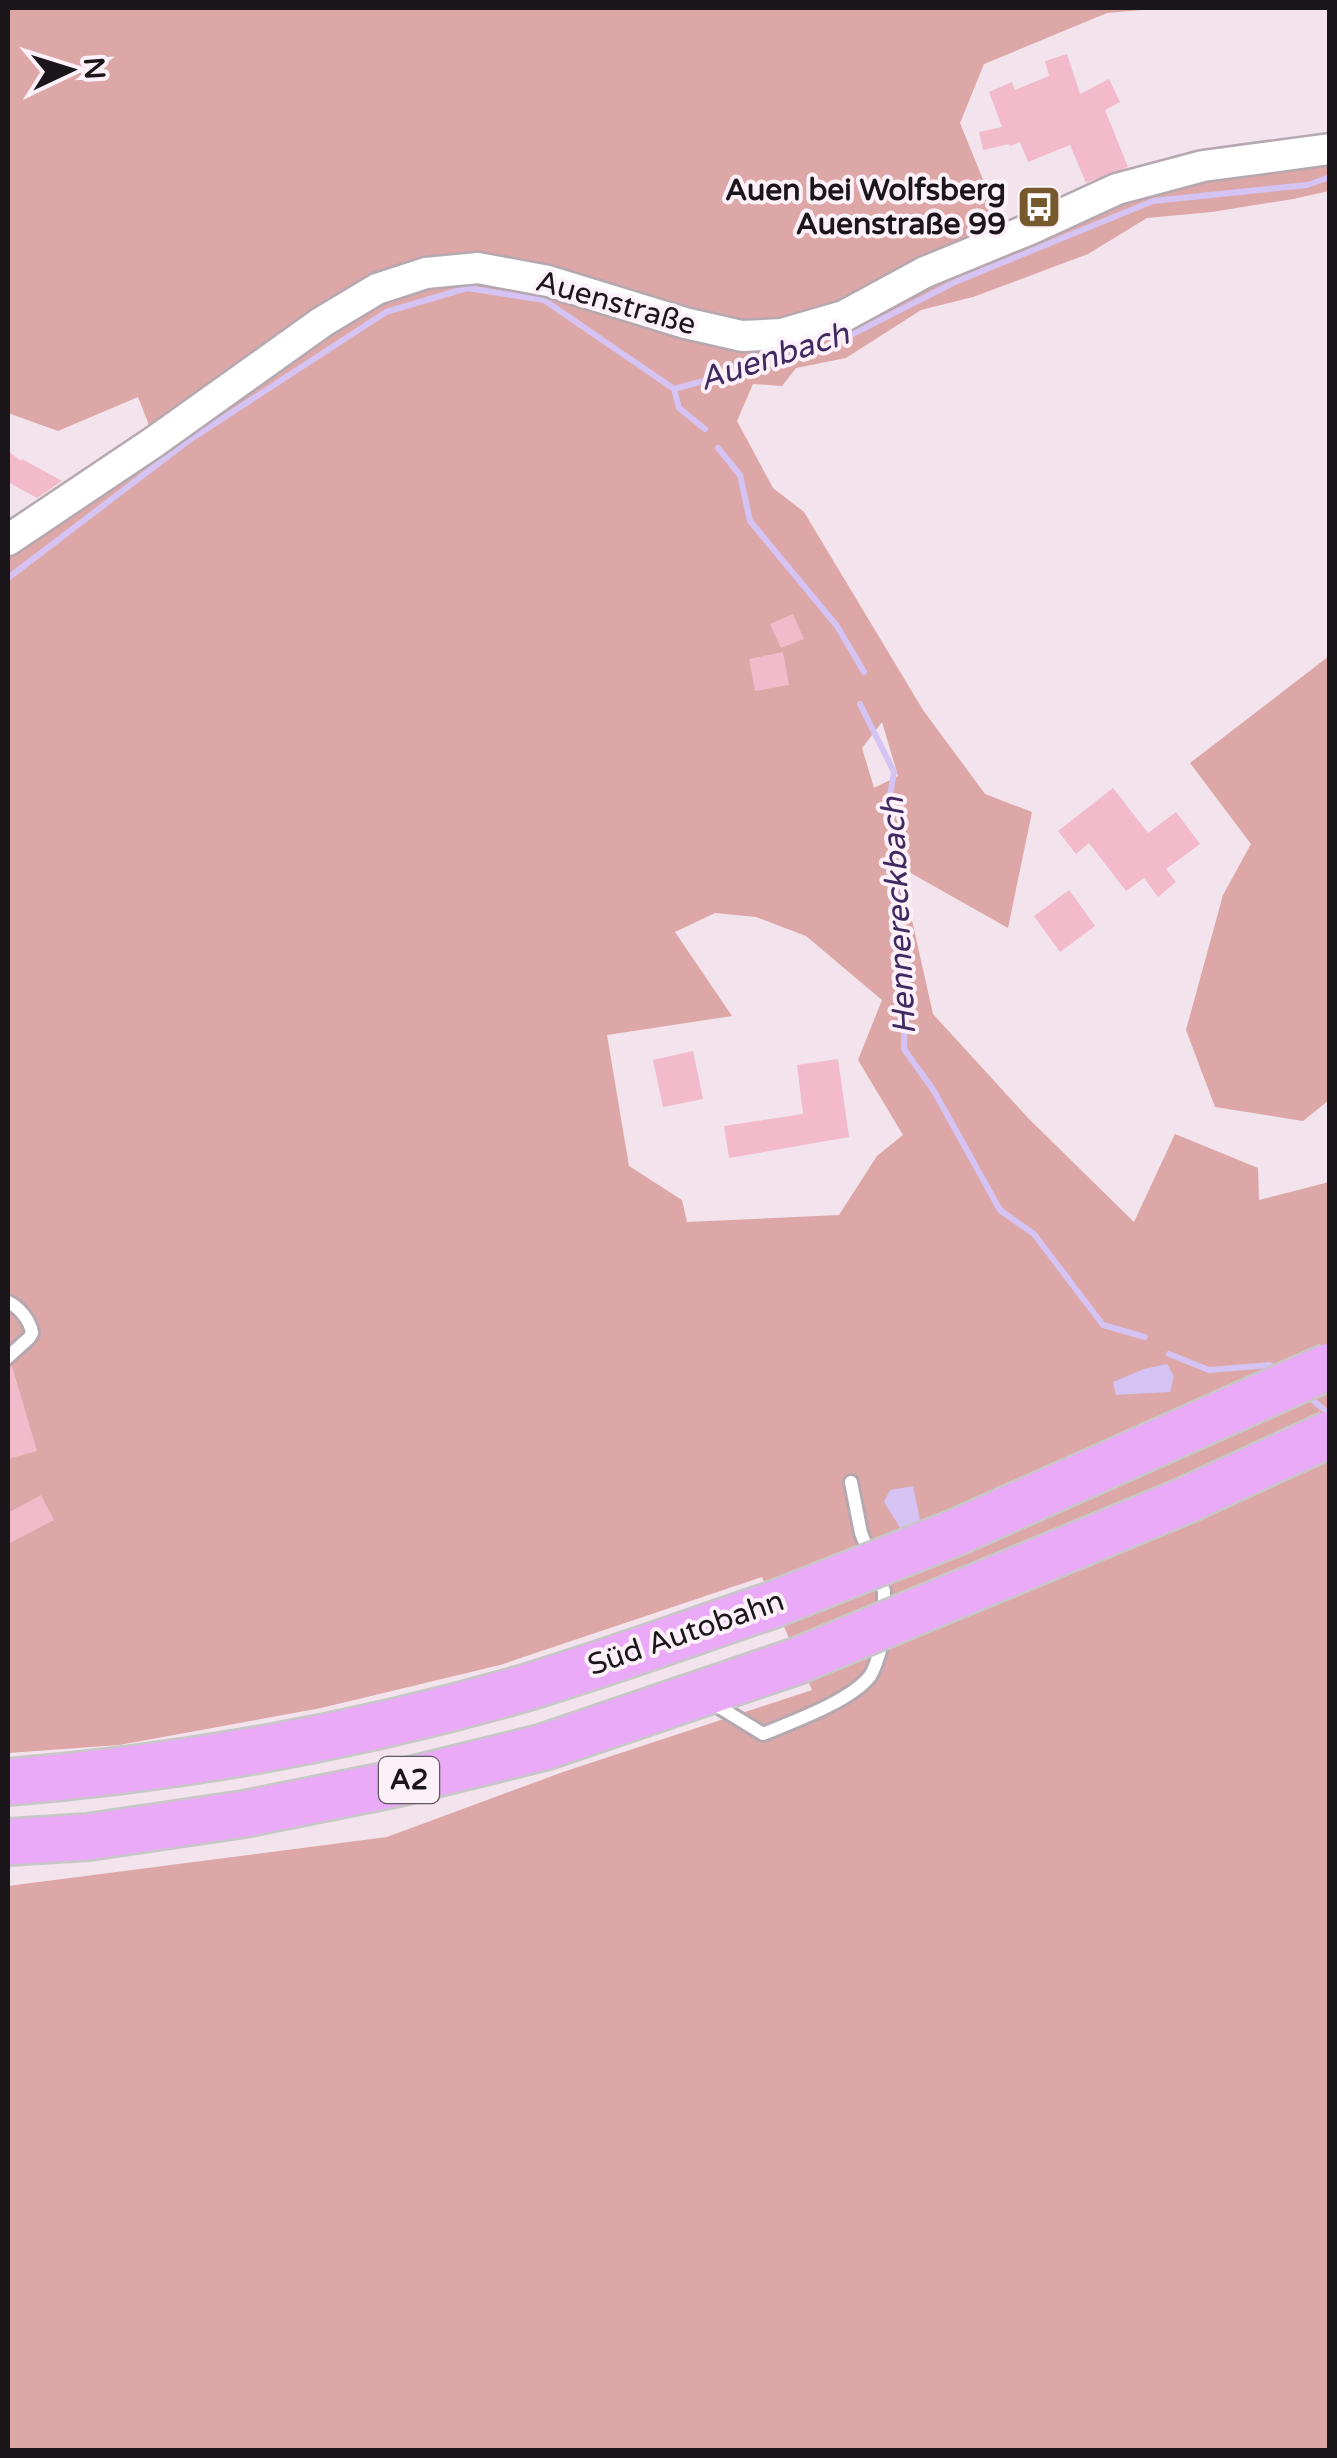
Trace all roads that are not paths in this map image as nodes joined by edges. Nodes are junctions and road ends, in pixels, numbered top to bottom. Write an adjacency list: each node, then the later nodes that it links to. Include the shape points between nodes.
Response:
1 (1330, 149): 2 (street, Auenstraße, via 1203,166 1117,188 926,272 844,316 782,334 742,336 478,268 426,273 377,289 322,322)
2 (8, 540)
3 (8, 1302): 4 (lane, via 32,1332)
4 (8, 1357)
5 (1330, 1366): 9 (highway, Süd Autobahn / A2, bridge, via 957,1532 772,1605 521,1688 224,1756)
6 (1330, 1434): 8 (highway, Süd Autobahn / A2, bridge, via 1184,1501)
7 (851, 1482): 8 (lane, via 860,1533 884,1590 884,1637 872,1674 809,1715 762,1734)
8 (700, 1695): 10 (highway, Süd Autobahn / A2, via 544,1746 394,1784 244,1814)
9 (8, 1782)
10 (8, 1842)

